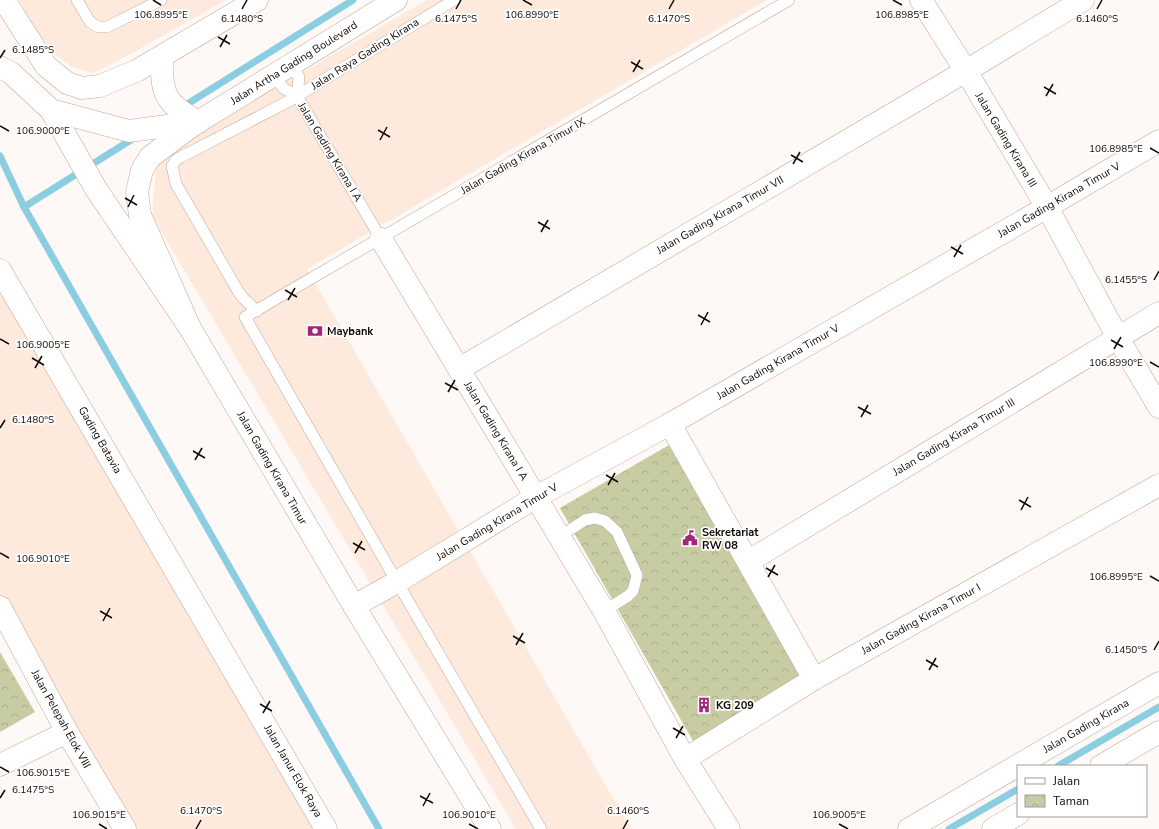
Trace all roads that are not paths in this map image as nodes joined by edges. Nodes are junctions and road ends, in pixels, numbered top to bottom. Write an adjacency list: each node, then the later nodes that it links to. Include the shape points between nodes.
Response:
1 (4, 0): 10 (street, via 46,66 67,83 82,88 100,86)
2 (77, 0): 3 (lane, via 90,22 98,27 107,27)
3 (161, 0)
4 (257, 0): 10 (street)
5 (396, 0): 12 (street, Jalan Artha Gading Boulevard)
6 (454, 0): 14 (lane, Jalan Raya Gading Kirana)
7 (790, 0): 19 (lane, Jalan Gading Kirana Timur IX)
8 (921, 0): 13 (street, Jalan Gading Kirana III)
9 (1083, 0): 13 (street, Jalan Gading Kirana Timur VII)
10 (162, 63): 16 (street, via 163,89 169,101)
11 (0, 67): 15 (street, via 11,73)
12 (282, 70): 14 (lane, via 283,88); 14 (lane, via 299,77); 16 (street, Jalan Artha Gading Boulevard)
13 (966, 71): 18 (street, Jalan Gading Kirana III); 25 (street, Jalan Gading Kirana Timur VII)
14 (297, 96): 19 (lane, Jalan Gading Kirana I A); 21 (lane, via 181,157 172,166 176,184 238,291)
15 (51, 110): 16 (street, via 129,131); 23 (street, Jalan Gading Kirana Timur, via 96,189)
16 (193, 121): 23 (street, Jalan Artha Gading Boulevard, via 150,157 142,170 137,192 140,215)
17 (1159, 141): 18 (street, Jalan Gading Kirana Timur V)
18 (1047, 207): 24 (street, Jalan Gading Kirana III); 27 (street, Jalan Gading Kirana Timur V)
19 (381, 239): 21 (lane, Jalan Gading Kirana Timur IX); 25 (street, Jalan Gading Kirana I A)
20 (0, 270): 35 (street, Gading Batavia)
21 (256, 311): 32 (lane, Jalan Gading Kirana Timur IX, via 245,317)
22 (1159, 314): 24 (street, Jalan Gading Kirana Timur III)
23 (190, 328): 33 (street, Jalan Gading Kirana Timur)
24 (1118, 338): 26 (street, Jalan Gading Kirana III); 31 (street, Jalan Gading Kirana Timur III)
25 (459, 368): 29 (street, Jalan Gading Kirana I A)
26 (1159, 406)
27 (670, 424): 29 (street, Jalan Gading Kirana Timur V); 31 (street)
28 (1159, 485): 37 (street, Jalan Gading Kirana Timur I)
29 (536, 497): 30 (street, Jalan Gading Kirana I A); 32 (street, Jalan Gading Kirana Timur V)
30 (559, 537): 36 (street, Jalan Gading Kirana I A); 36 (lane, via 585,520 594,518 605,521 617,532 636,575 633,591)
31 (749, 561): 37 (street)
32 (396, 582): 33 (street, Jalan Gading Kirana Timur V); 50 (lane)
33 (354, 606): 49 (street, Jalan Gading Kirana Timur)
34 (0, 607): 39 (street, Jalan Pelepah Elok VIII)
35 (199, 610): 48 (street, Jalan Janur Elok Raya)
36 (604, 611): 41 (street, Jalan Gading Kirana I A)
37 (814, 679): 41 (street, Jalan Gading Kirana Timur I)
38 (1159, 683): 43 (street, Jalan Gading Kirana)
39 (67, 732): 42 (street); 47 (street, Jalan Pelepah Elok VIII)
40 (1159, 732): 44 (street)
41 (685, 759): 51 (street, Jalan Gading Kirana I A)
42 (0, 765)
43 (1019, 765)
44 (1103, 765)
45 (1017, 766): 52 (street, Jalan Gading Kirana)
46 (1017, 815): 53 (street)
47 (125, 829)
48 (326, 829)
49 (490, 829)
50 (541, 829)
51 (729, 829)
52 (909, 829)
53 (993, 829)

